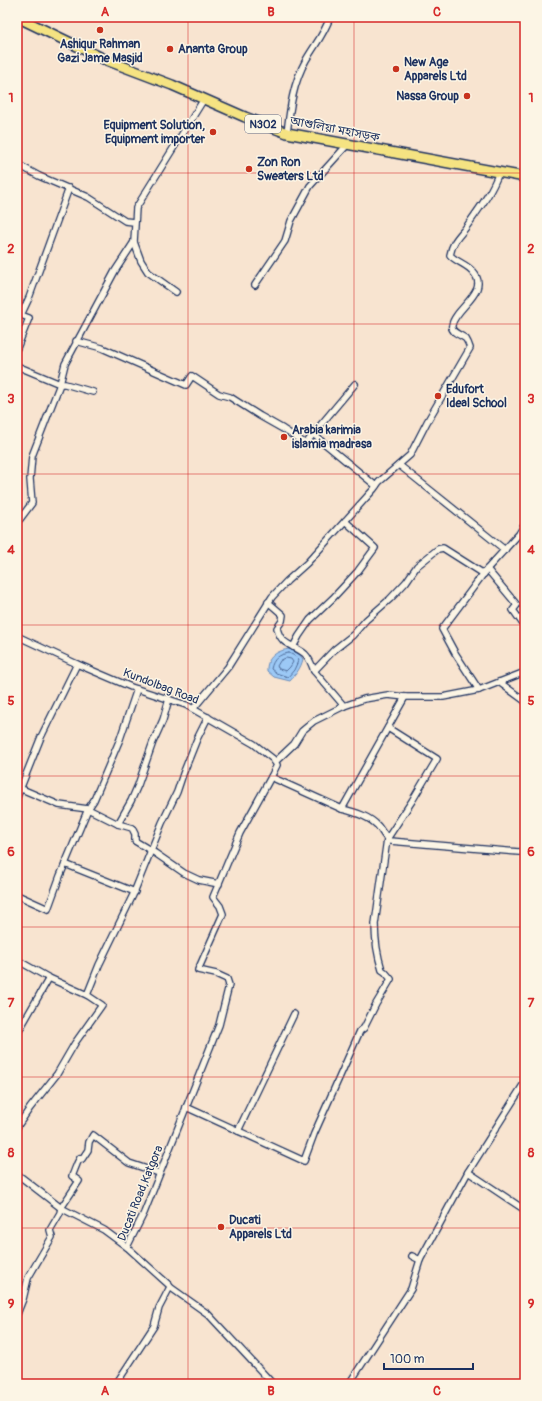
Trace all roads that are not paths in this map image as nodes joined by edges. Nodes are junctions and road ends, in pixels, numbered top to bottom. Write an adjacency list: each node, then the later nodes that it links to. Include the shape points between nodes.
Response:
1 (17, 17): 3 (highway, আশুলিয়া মহাসড়ক / N302)
2 (330, 17): 5 (street, via 298,78 291,100)
3 (28, 19): 4 (highway, আশুলিয়া মহাসড়ক / N302, via 106,60)
4 (204, 99): 5 (highway, আশুলিয়া মহাসড়ক / N302); 11 (street, via 136,208)
5 (287, 133): 6 (highway, আশুলিয়া মহাসড়ক / N302)
6 (348, 144): 8 (highway, আশুলিয়া মহাসড়ক / N302); 13 (street, via 310,186 291,221 285,241)
7 (17, 164): 10 (street)
8 (499, 172): 9 (highway, আশুলিয়া মহাসড়ক / N302); 22 (street, via 488,196 452,245 450,255 477,278 478,285 474,294 451,326 466,339 470,348 427,422 414,450)
9 (525, 177)
10 (68, 188): 11 (street, via 88,197 125,221); 16 (street, via 21,315 29,318)
11 (134, 222): 12 (street)
12 (134, 242): 14 (street, via 148,272); 15 (street)
13 (255, 285)
14 (176, 292)
15 (76, 341): 18 (street, via 65,364); 21 (street, via 102,348 186,385 192,376 306,444)
16 (17, 348)
17 (17, 366): 18 (street)
18 (60, 384): 20 (street); 24 (street, via 32,456 32,503)
19 (355, 384): 21 (street)
20 (93, 392)
21 (314, 434): 23 (street)
22 (399, 465): 23 (street); 27 (street)
23 (376, 486): 25 (street)
24 (17, 520)
25 (345, 520): 29 (street, via 314,556); 32 (street, via 375,548 358,571 310,620)
26 (525, 524): 27 (street)
27 (505, 550): 28 (street)
28 (485, 571): 30 (street, via 517,605 513,610); 34 (street, via 443,548 438,549 417,566 390,600); 38 (street, via 442,629)
29 (268, 602): 32 (street, via 283,615 282,622 277,628 278,634 283,641); 43 (street, via 228,667)
30 (525, 627)
31 (17, 636): 33 (street, Kundolbag Road)
32 (293, 647): 34 (street, via 306,654)
33 (77, 664): 37 (street, Kundolbag Road); 48 (street)
34 (314, 671): 42 (street)
35 (525, 672): 36 (street)
36 (499, 682): 38 (street); 41 (street)
37 (137, 689): 40 (street, Kundolbag Road); 51 (street, via 120,739)
38 (480, 690): 39 (street, via 443,697)
39 (405, 698): 42 (street, via 388,695); 45 (street)
40 (169, 699): 43 (street, Kundolbag Road); 52 (street, via 138,784)
41 (525, 700)
42 (344, 706): 46 (street, via 302,731 294,744)
43 (193, 709): 44 (street, Kundolbag Road)
44 (208, 717): 46 (street, Kundolbag Road, via 254,744); 54 (street)
45 (388, 728): 50 (street); 53 (street, via 437,759)
46 (275, 762): 47 (street, via 277,765)
47 (271, 777): 50 (street); 57 (street, via 240,833)
48 (19, 788): 49 (street); 51 (street, via 59,805)
49 (17, 797)
50 (342, 808): 53 (street, via 366,817 378,826)
51 (88, 809): 52 (street); 56 (street)
52 (118, 824): 54 (street, via 132,828 135,834 134,841)
53 (387, 839): 55 (street); 68 (street, via 374,937 382,970 391,979 360,1031 304,1161)
54 (151, 851): 57 (street, via 184,873 199,880); 58 (street)
55 (525, 851)
56 (65, 864): 58 (street); 59 (street, via 48,909)
57 (219, 884): 66 (street, Ducati Road,Katgora, via 213,897 223,914 198,970 227,979 229,985 219,1025)
58 (135, 892): 62 (street)
59 (17, 895)
60 (17, 960): 61 (street)
61 (49, 978): 62 (street); 64 (street)
62 (87, 995): 67 (street, via 102,1005 57,1074)
63 (294, 1014): 68 (street)
64 (17, 1034)
65 (525, 1082): 69 (street)
66 (186, 1107): 68 (street); 70 (street, Ducati Road,Katgora)
67 (17, 1127)
68 (238, 1131)
69 (468, 1172): 73 (street); 76 (street)
70 (159, 1173): 72 (street, via 129,1163 93,1135 88,1150 77,1162 72,1176 79,1181); 74 (street, Ducati Road,Katgora, via 144,1213)
71 (17, 1174): 72 (street)
72 (61, 1208): 74 (street, via 104,1230); 78 (street, via 50,1230 52,1237 28,1278)
73 (525, 1210)
74 (127, 1247): 77 (street, Ducati Road,Katgora)
75 (412, 1256): 76 (street)
76 (420, 1260): 81 (street, via 411,1289)
77 (170, 1287): 79 (street, via 159,1308 154,1326); 80 (street, Ducati Road,Katgora, via 208,1314)
78 (17, 1314)
79 (116, 1384)
80 (273, 1384)
81 (349, 1384)

